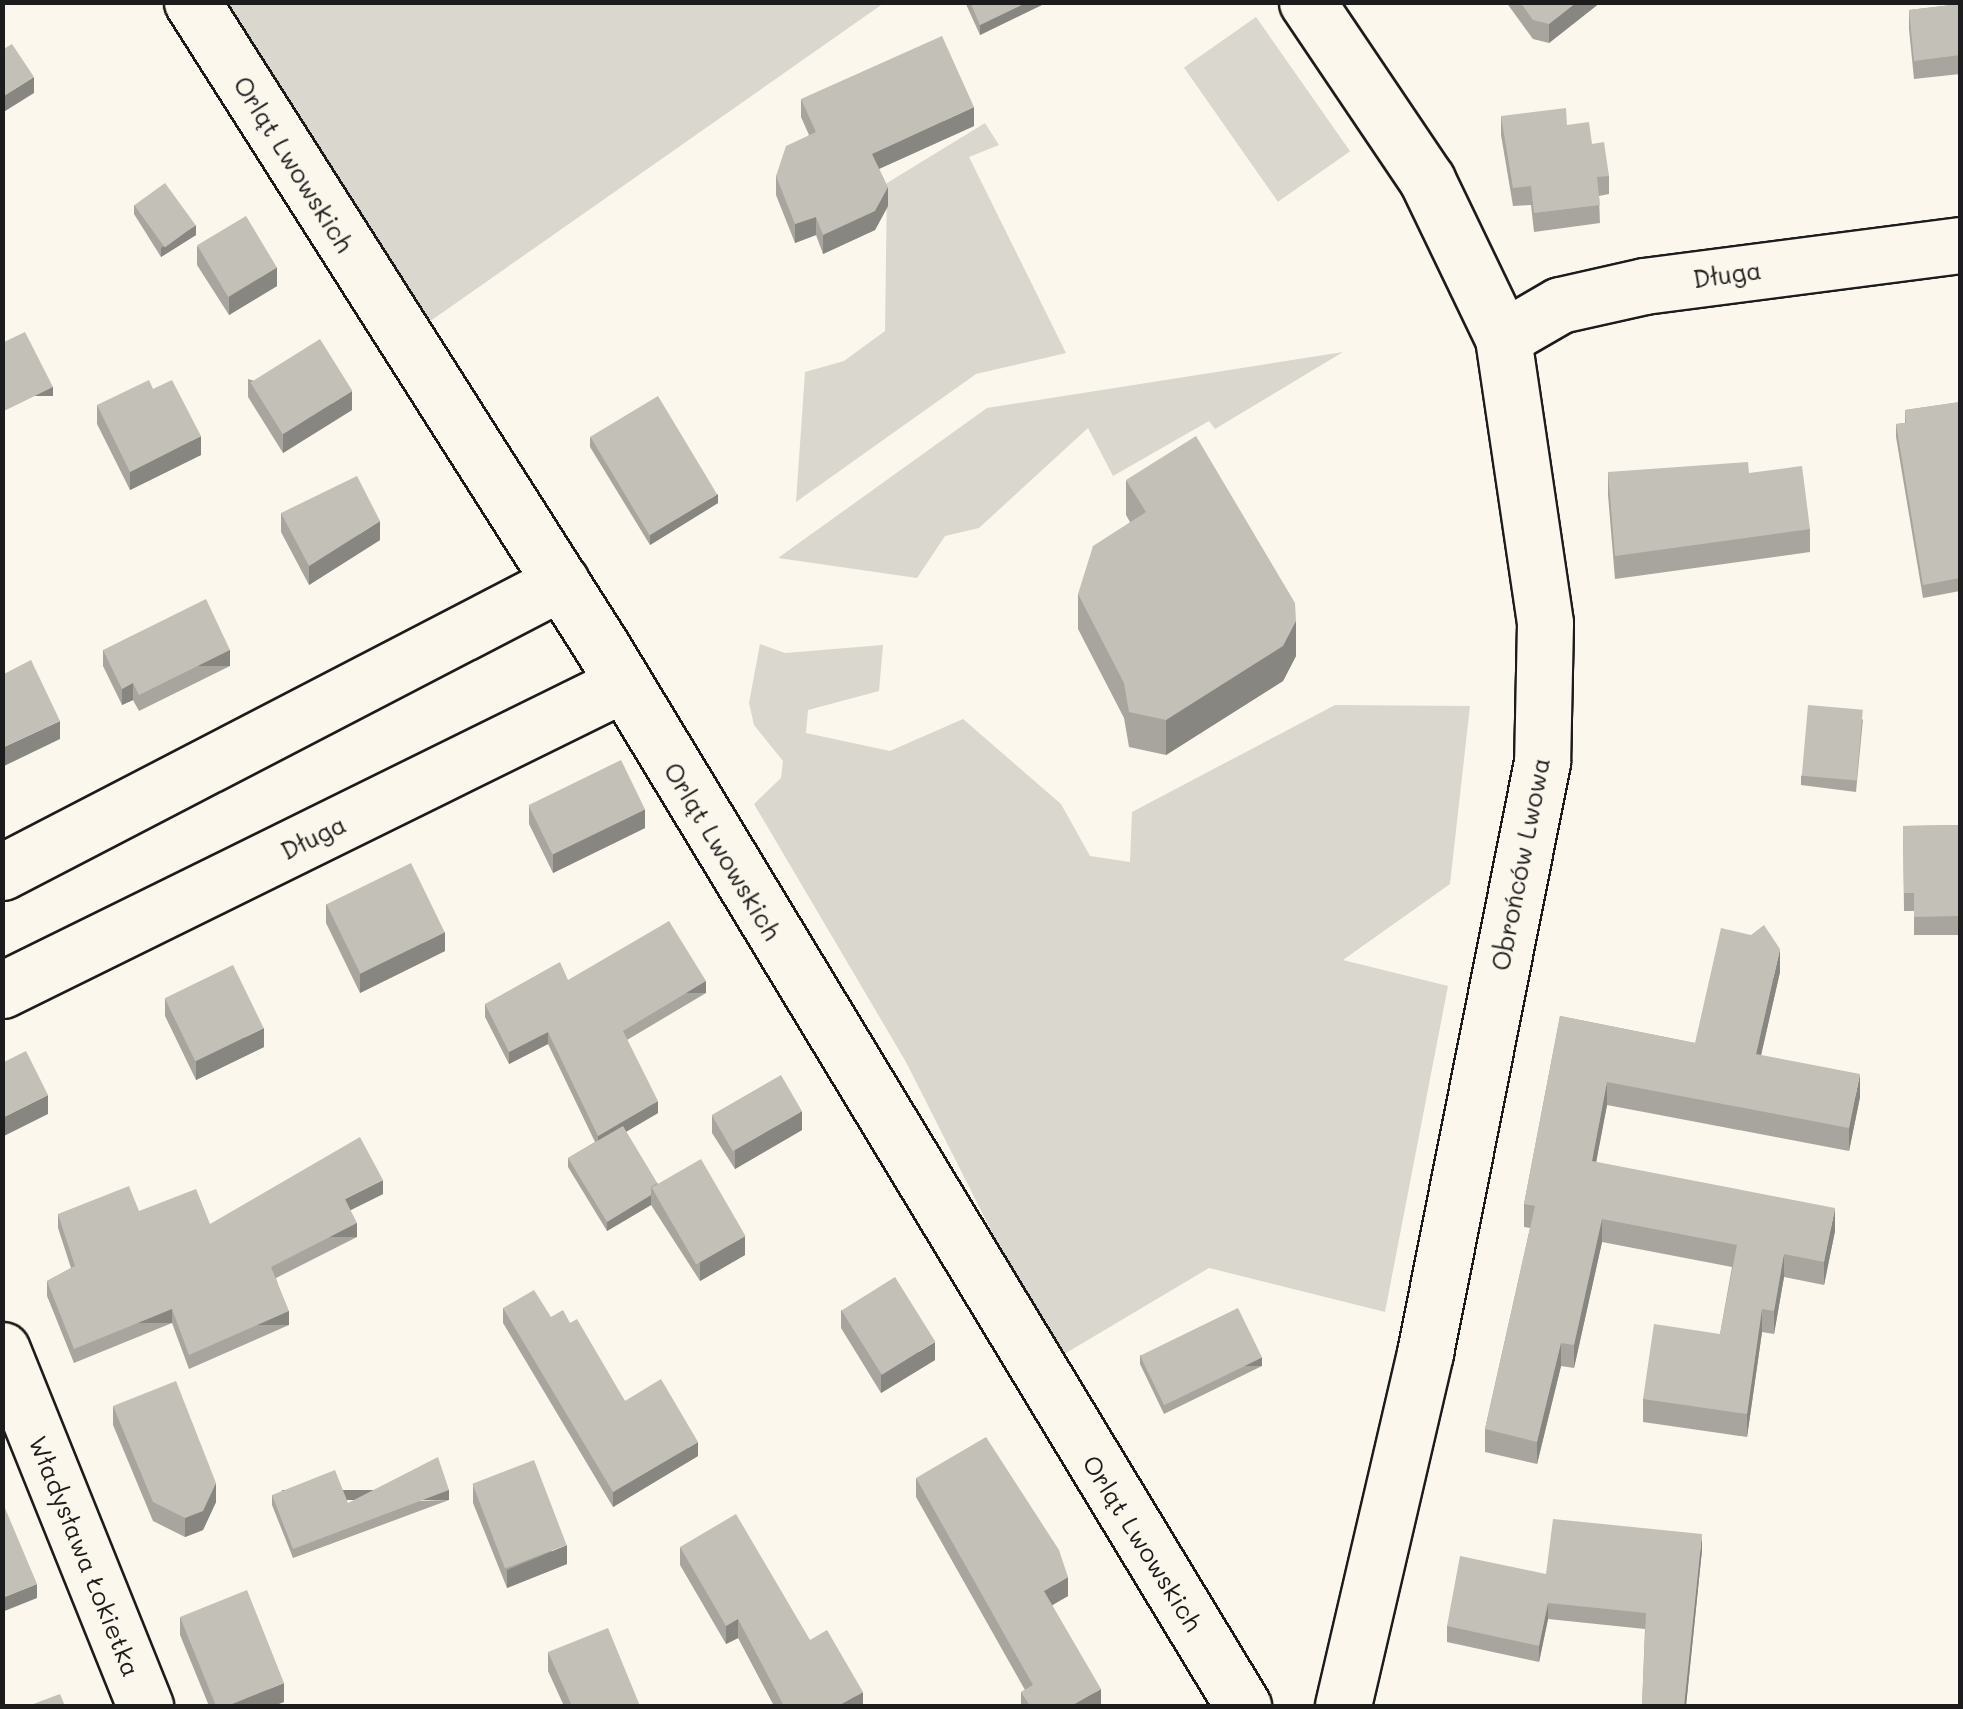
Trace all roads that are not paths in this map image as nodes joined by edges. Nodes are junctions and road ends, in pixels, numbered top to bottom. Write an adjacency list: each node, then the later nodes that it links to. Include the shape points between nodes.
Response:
1 (192, 2): 5 (street, Orląt Lwowskich)
2 (1307, 2): 4 (street, Obrońców Lwowa, via 1428,180)
3 (1960, 244): 4 (street, Długa, via 1644,286 1560,305)
4 (1503, 338): 12 (street, Obrońców Lwowa, via 1546,623 1542,762 1425,1353)
5 (561, 582): 6 (street, Orląt Lwowskich); 7 (street)
6 (623, 684): 8 (street, Długa); 11 (street, Orląt Lwowskich)
7 (2, 872)
8 (2, 990)
9 (2, 1350): 10 (street, Władysława Łokietka)
10 (145, 1706)
11 (1242, 1706)
12 (1343, 1706)

